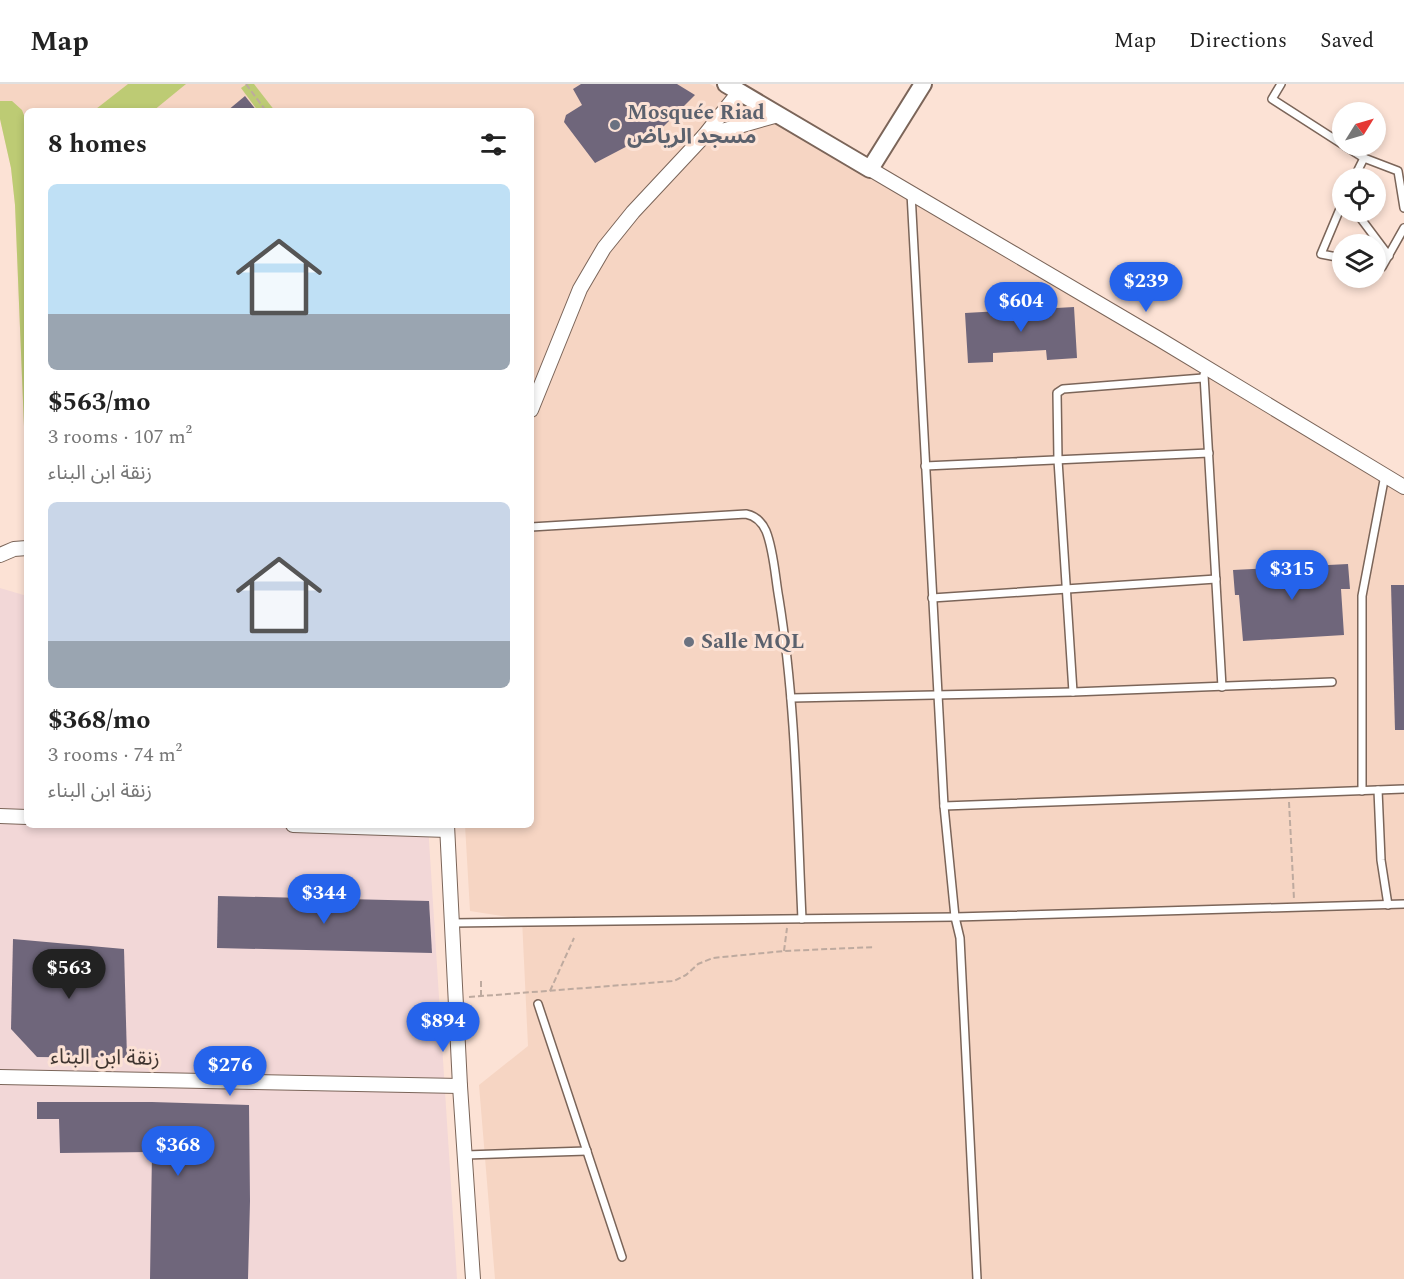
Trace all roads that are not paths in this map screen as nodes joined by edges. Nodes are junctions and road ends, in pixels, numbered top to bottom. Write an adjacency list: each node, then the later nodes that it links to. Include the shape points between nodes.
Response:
1 (923, 84): 10 (street)
2 (1281, 84): 6 (lane, via 1272,99)
3 (732, 88): 4 (street); 5 (street)
4 (778, 115): 5 (street); 10 (street)
5 (704, 136): 20 (street, via 604,248 580,289)
6 (1332, 137)
7 (1361, 156): 8 (lane)
8 (1364, 158): 9 (lane); 12 (lane, via 1398,171)
9 (1359, 168)
10 (870, 169): 11 (street)
11 (911, 193): 19 (street); 23 (lane)
12 (1404, 208)
13 (1334, 222): 16 (lane, via 1321,254)
14 (1364, 222): 17 (lane)
15 (1404, 228): 17 (lane)
16 (1332, 256)
17 (1389, 256): 18 (lane)
18 (1386, 261)
19 (1204, 372): 21 (lane); 22 (lane, via 1060,390 1056,395); 24 (street)
20 (534, 403)
21 (1209, 453): 22 (lane); 29 (lane)
22 (1058, 460): 23 (lane); 30 (lane)
23 (925, 466): 31 (lane)
24 (1385, 475): 25 (street); 39 (lane, via 1362,596)
25 (1404, 487)
26 (534, 527): 36 (lane, via 752,515 765,529 768,539)
27 (24, 548): 28 (street)
28 (0, 555)
29 (1216, 579): 30 (lane); 33 (lane)
30 (1066, 589): 31 (lane); 34 (lane)
31 (932, 598): 35 (lane)
32 (1332, 682): 33 (lane)
33 (1222, 687): 34 (lane)
34 (1073, 692): 35 (lane)
35 (938, 695): 36 (lane); 40 (lane)
36 (791, 698): 47 (lane)
37 (1404, 789): 38 (lane)
38 (1378, 790): 39 (lane); 45 (lane, via 1381,860)
39 (1362, 791): 40 (lane)
40 (944, 806): 46 (lane)
41 (0, 816): 42 (street)
42 (24, 817)
43 (447, 828): 48 (street)
44 (1404, 904): 45 (lane)
45 (1388, 905): 46 (lane)
46 (955, 917): 47 (lane); 56 (lane, via 960,938)
47 (802, 919): 48 (lane)
48 (452, 923): 51 (street)
49 (538, 1004): 52 (lane)
50 (0, 1077): 51 (street, زنقة ابن البناء)
51 (460, 1086): 53 (street)
52 (587, 1150): 53 (lane); 54 (lane)
53 (466, 1155): 55 (street)
54 (622, 1257)
55 (473, 1279)
56 (977, 1279)

